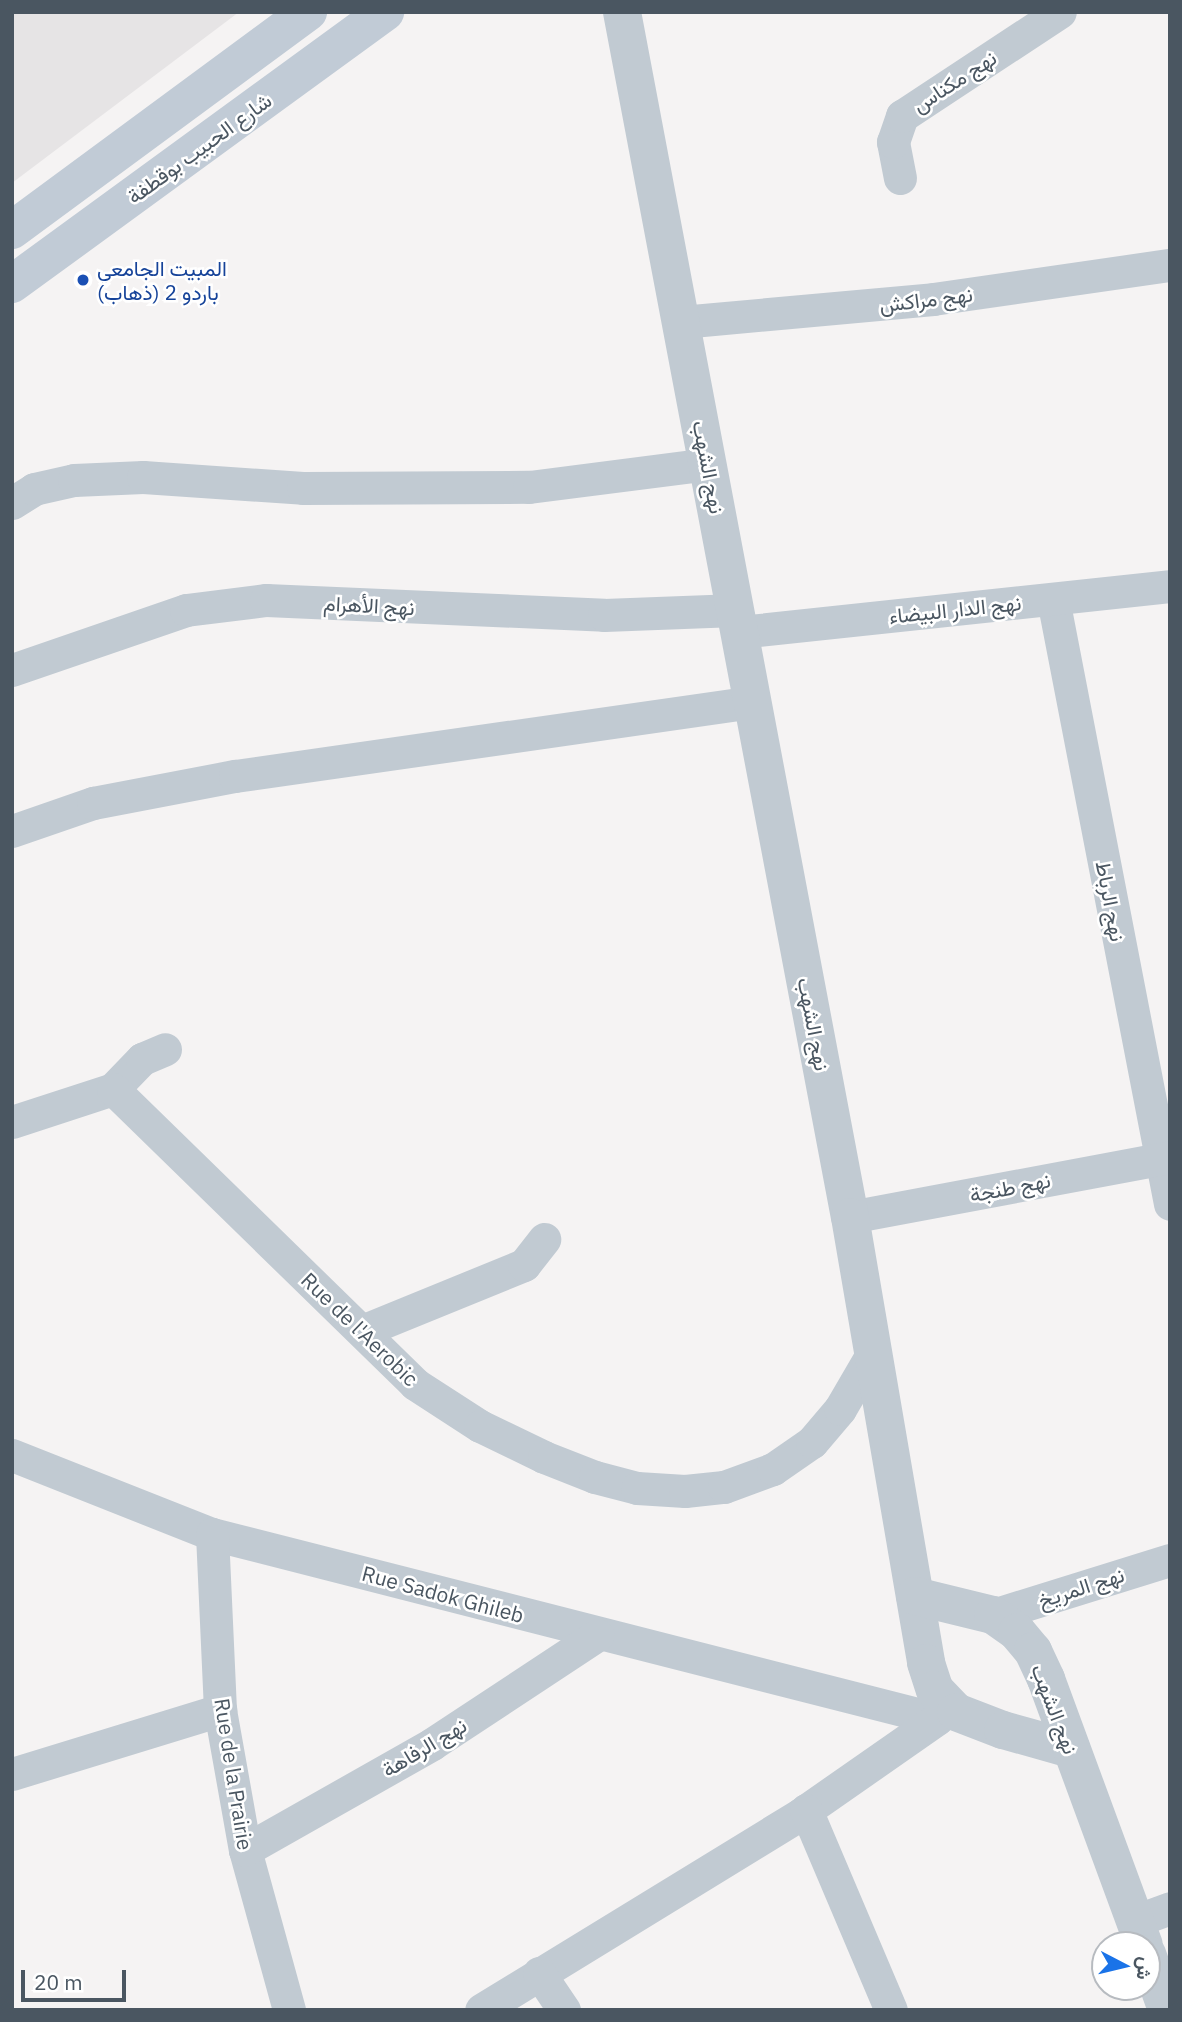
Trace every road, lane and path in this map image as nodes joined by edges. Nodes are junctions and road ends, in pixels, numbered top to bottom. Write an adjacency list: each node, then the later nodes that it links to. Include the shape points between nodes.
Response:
1 (308, 12): 6 (main road)
2 (385, 12): 8 (main road, شارع الحبيب بوقطفة)
3 (622, 12): 9 (street, نهج الشهب)
4 (1060, 12): 5 (street, نهج مكناس, via 902,116 893,142)
5 (900, 178)
6 (12, 230)
7 (1170, 265): 9 (street, نهج مراكش, via 933,299)
8 (12, 284)
9 (681, 322): 10 (street, نهج الشهب)
10 (708, 464): 11 (street, via 529,486 303,488 143,477 74,480 34,489); 14 (street, نهج الشهب)
11 (12, 503)
12 (1170, 586): 13 (street, نهج الدار البيضاء)
13 (1053, 598): 14 (street, نهج الدار البيضاء); 21 (street, نهج الرباط)
14 (738, 621): 15 (street, نهج الأهرام, via 266,600 186,610); 16 (street, نهج الشهب)
15 (12, 670)
16 (753, 702): 17 (street, via 234,776 93,803); 23 (street, نهج الشهب)
17 (12, 831)
18 (165, 1049): 19 (street, via 142,1059)
19 (113, 1089): 20 (street); 25 (street, Rue de l'Aerobic)
20 (12, 1122)
21 (1165, 1158): 22 (street, نهج الرباط); 23 (street, نهج طنجة)
22 (1170, 1204)
23 (850, 1217): 26 (street, نهج الشهب)
24 (544, 1239): 25 (street, via 524,1265)
25 (362, 1331): 26 (street, Rue de l'Aerobic, via 415,1384 480,1426 595,1477 637,1488 685,1491 724,1487 773,1469 812,1442 839,1409)
26 (872, 1354): 30 (street, نهج الشهب)
27 (12, 1455): 28 (street, Rue Sadok Ghileb)
28 (212, 1534): 32 (street, Rue Sadok Ghileb); 33 (street, Rue de la Prairie)
29 (1170, 1560): 31 (street, نهج المريخ)
30 (915, 1596): 31 (street, نهج الشهب); 34 (street, via 926,1663)
31 (993, 1615): 35 (street, نهج الشهب, via 1033,1651)
32 (597, 1635): 34 (street, Rue Sadok Ghileb, via 882,1707); 38 (street, نهج الرفاهة, via 432,1744)
33 (220, 1710): 36 (street); 38 (street, Rue de la Prairie)
34 (946, 1716): 35 (street); 37 (street)
35 (1071, 1748): 39 (street, نهج الشهب)
36 (12, 1774)
37 (806, 1810): 40 (street); 45 (street)
38 (245, 1850): 42 (street, Rue de la Prairie)
39 (1149, 1931)
40 (539, 1973): 43 (street); 44 (street)
41 (1161, 1984): 46 (street, نهج الشهب)
42 (289, 2010)
43 (481, 2010)
44 (564, 2010)
45 (891, 2010)
46 (1167, 2010)

